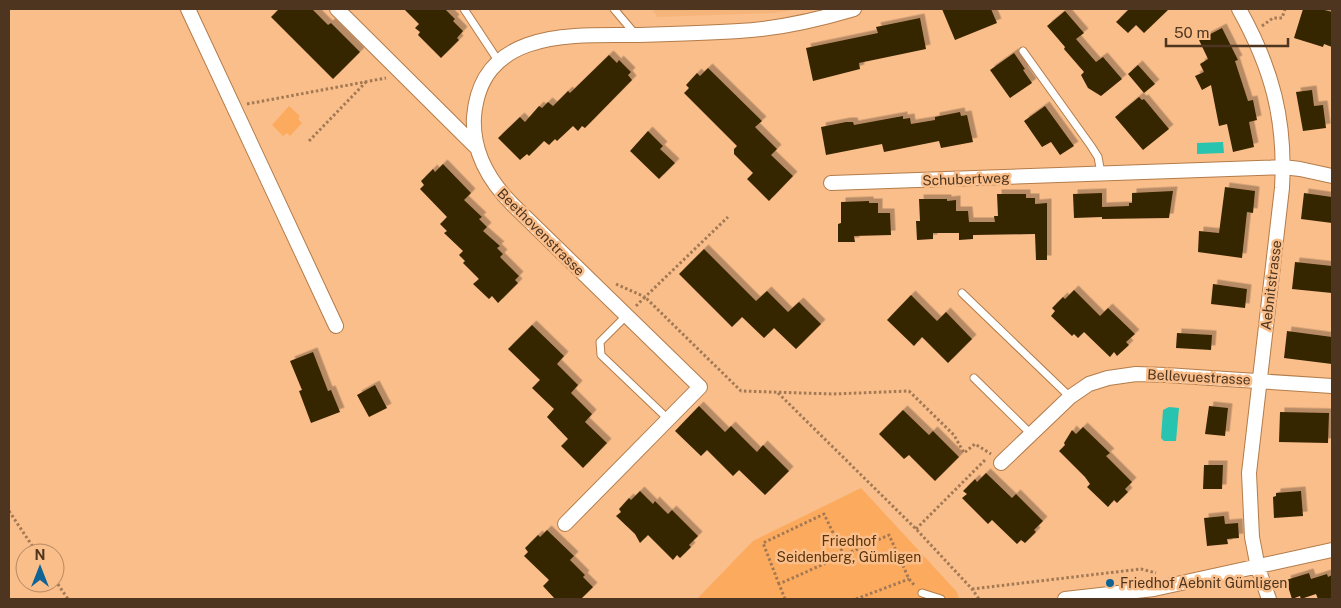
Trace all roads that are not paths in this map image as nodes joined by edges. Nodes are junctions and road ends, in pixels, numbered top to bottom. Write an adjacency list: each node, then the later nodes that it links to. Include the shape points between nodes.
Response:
1 (188, 9): 17 (street)
2 (337, 9): 10 (street)
3 (464, 9): 9 (lane)
4 (614, 9): 7 (lane)
5 (854, 9): 7 (street, Beethovenstrasse, via 777,27)
6 (1239, 9): 11 (street, Aebnitstrasse, via 1259,47 1274,89)
7 (636, 35): 9 (street, Beethovenstrasse, via 548,38 516,50)
8 (1023, 51): 12 (lane, via 1091,146)
9 (499, 62): 10 (street, Beethovenstrasse, via 488,74 476,104)
10 (477, 148): 16 (street, Beethovenstrasse, via 486,171 503,195)
11 (1283, 167): 12 (street, Schubertweg); 13 (street); 19 (street, Aebnitstrasse)
12 (1101, 173): 14 (street, Schubertweg)
13 (1332, 176)
14 (830, 183)
15 (962, 294): 21 (lane)
16 (626, 316): 22 (lane, via 600,342 601,355); 22 (street, Beethovenstrasse, via 700,387)
17 (336, 326)
18 (974, 378): 23 (lane)
19 (1259, 381): 20 (street, Bellevuestrasse); 21 (street, Bellevuestrasse, via 1136,374 1089,384); 27 (street, Aebnitstrasse, via 1249,473 1252,537)
20 (1332, 386)
21 (1070, 396): 23 (street, Bellevuestrasse)
22 (668, 419): 25 (street, Beethovenstrasse)
23 (1031, 434): 24 (street, Bellevuestrasse)
24 (996, 458)
25 (564, 524)
26 (1332, 550): 27 (street)
27 (1258, 568): 29 (street); 32 (street, Aebnitstrasse)
28 (922, 593): 30 (lane)
29 (1155, 594): 31 (street)
30 (941, 599)
31 (1065, 599)
32 (1269, 599)

